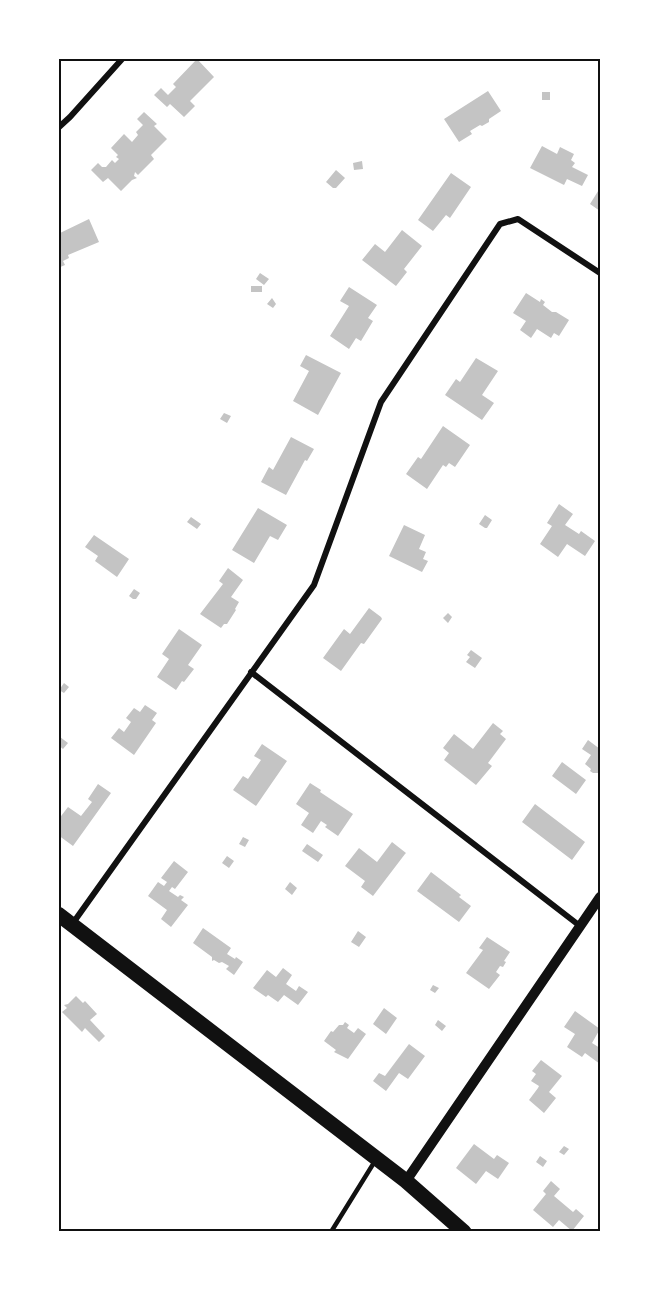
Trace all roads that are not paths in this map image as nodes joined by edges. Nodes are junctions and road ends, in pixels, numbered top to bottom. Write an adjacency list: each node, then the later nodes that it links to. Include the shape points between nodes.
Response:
1 (123, 58): 2 (street)
2 (58, 128)
3 (600, 273): 4 (street, via 518,219 500,224 381,402 314,585)
4 (251, 672): 7 (street); 8 (street)
5 (600, 897): 8 (street)
6 (58, 914): 7 (main road)
7 (72, 924): 9 (main road)
8 (580, 926): 10 (street)
9 (376, 1159): 10 (main road); 11 (lane)
10 (406, 1181): 12 (main road)
11 (331, 1232)
12 (464, 1232)

